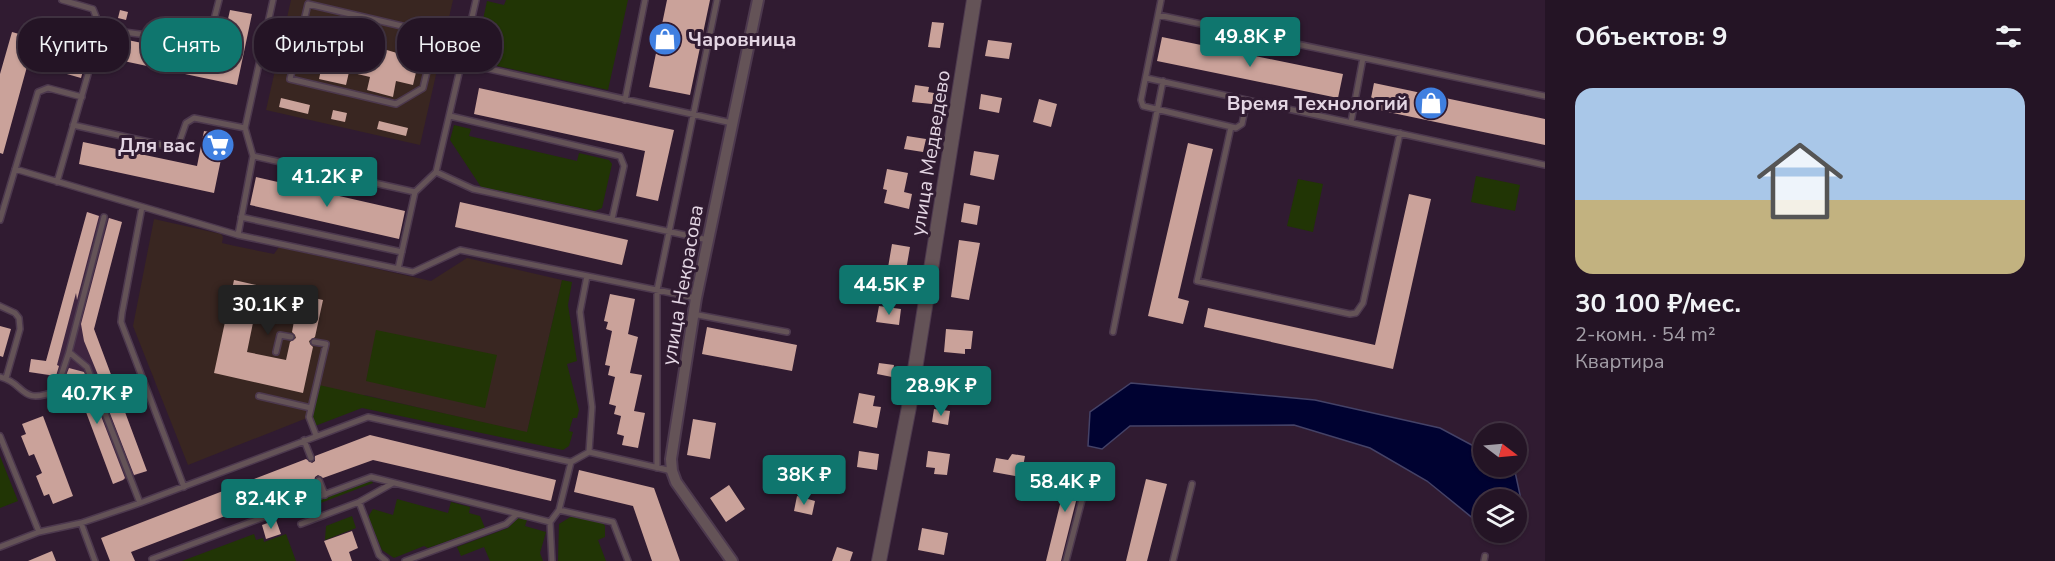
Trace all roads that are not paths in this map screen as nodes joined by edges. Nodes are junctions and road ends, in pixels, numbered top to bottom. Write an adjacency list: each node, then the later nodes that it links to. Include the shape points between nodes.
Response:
1 (62, 0): 11 (lane)
2 (95, 0): 11 (lane)
3 (219, 0): 18 (lane, via 210,35 200,42)
4 (273, 0): 14 (lane)
5 (476, 0): 17 (lane)
6 (645, 0): 30 (lane)
7 (717, 0): 33 (lane)
8 (758, 0): 36 (street, улица Некрасова)
9 (974, 0): 101 (street, улица Медведево, via 909,408)
10 (1161, 0): 12 (lane)
11 (93, 9): 13 (lane)
12 (1158, 15): 19 (lane); 26 (lane)
13 (97, 18)
14 (269, 18)
15 (304, 18): 16 (lane, via 308,4)
16 (368, 18)
17 (472, 18)
18 (129, 33)
19 (1363, 58): 28 (lane); 35 (lane)
20 (89, 72): 29 (lane)
21 (257, 72): 39 (lane)
22 (292, 72): 23 (lane, via 290,79 396,104 423,88)
23 (427, 72)
24 (459, 72): 34 (lane)
25 (494, 72): 30 (lane)
26 (1146, 78): 27 (lane); 32 (lane, via 1141,104)
27 (1163, 81): 31 (lane); 32 (lane)
28 (1545, 96)
29 (82, 97): 37 (lane); 43 (lane, via 48,88 38,92)
30 (625, 100): 33 (lane)
31 (1247, 100): 35 (lane); 38 (lane, via 1241,126)
32 (1157, 111): 38 (lane); 63 (lane)
33 (693, 115): 36 (lane); 52 (lane)
34 (450, 116): 44 (lane); 50 (lane, via 620,156 624,166)
35 (1350, 122): 40 (lane)
36 (732, 123): 54 (street, улица Некрасова)
37 (73, 125): 39 (lane, via 171,147 179,142 186,123 194,118); 45 (lane)
38 (1231, 127): 40 (lane, via 1197,281 1350,314 1364,303)
39 (245, 128): 41 (lane)
40 (1400, 133): 42 (lane)
41 (253, 156): 46 (lane); 49 (lane)
42 (1545, 165)
43 (15, 169): 45 (lane); 51 (lane)
44 (436, 172): 46 (lane); 50 (lane, via 473,189)
45 (57, 182): 47 (lane)
46 (415, 192): 55 (lane)
47 (142, 207): 53 (lane); 83 (lane, via 122,313 123,331)
48 (104, 217): 66 (lane)
49 (241, 217): 53 (lane); 55 (lane)
50 (612, 219): 52 (lane)
51 (0, 220)
52 (668, 231): 54 (lane); 58 (lane)
53 (238, 235): 56 (lane)
54 (708, 240): 59 (street, улица Некрасова)
55 (402, 252): 56 (lane)
56 (398, 269): 57 (lane, via 412,272 460,250)
57 (587, 276): 58 (lane); 74 (lane, via 580,312 592,407)
58 (657, 290): 59 (lane); 77 (lane)
59 (696, 298): 61 (street, улица Некрасова)
60 (0, 306): 68 (lane, via 15,313 20,323)
61 (693, 314): 62 (lane); 79 (street, улица Некрасова)
62 (787, 332)
63 (1113, 332)
64 (291, 337): 67 (lane, via 280,335)
65 (314, 342): 70 (lane, via 326,344)
66 (69, 352): 68 (lane, via 56,391 40,397 24,394); 86 (lane, via 87,367)
67 (276, 352)
68 (3, 378)
69 (259, 396): 70 (lane)
70 (311, 408): 71 (lane, via 309,417)
71 (316, 435): 73 (lane); 76 (lane, via 368,417)
72 (0, 436): 92 (lane)
73 (304, 440): 75 (lane); 83 (lane)
74 (589, 452): 76 (lane); 77 (lane)
75 (311, 458)
76 (571, 462): 87 (lane)
77 (657, 468): 79 (lane)
78 (1090, 469): 102 (lane)
79 (672, 471): 100 (street)
80 (319, 480): 84 (lane)
81 (393, 483): 84 (lane, via 371,477); 85 (lane); 88 (lane)
82 (1192, 484): 103 (lane)
83 (184, 487): 86 (lane)
84 (325, 495): 95 (lane)
85 (358, 502): 91 (lane); 96 (lane, via 379,555)
86 (140, 503): 90 (lane)
87 (560, 510): 89 (lane); 99 (lane, via 613,522)
88 (517, 514): 89 (lane); 97 (lane, via 506,524)
89 (550, 522): 98 (lane)
90 (81, 523): 92 (lane); 94 (lane)
91 (301, 524)
92 (39, 532): 93 (lane)
93 (0, 547)
94 (95, 561)
95 (153, 561)
96 (386, 561)
97 (405, 561)
98 (552, 561)
99 (628, 561)
100 (732, 561)
101 (879, 561)
102 (1066, 561)
103 (1173, 561)

